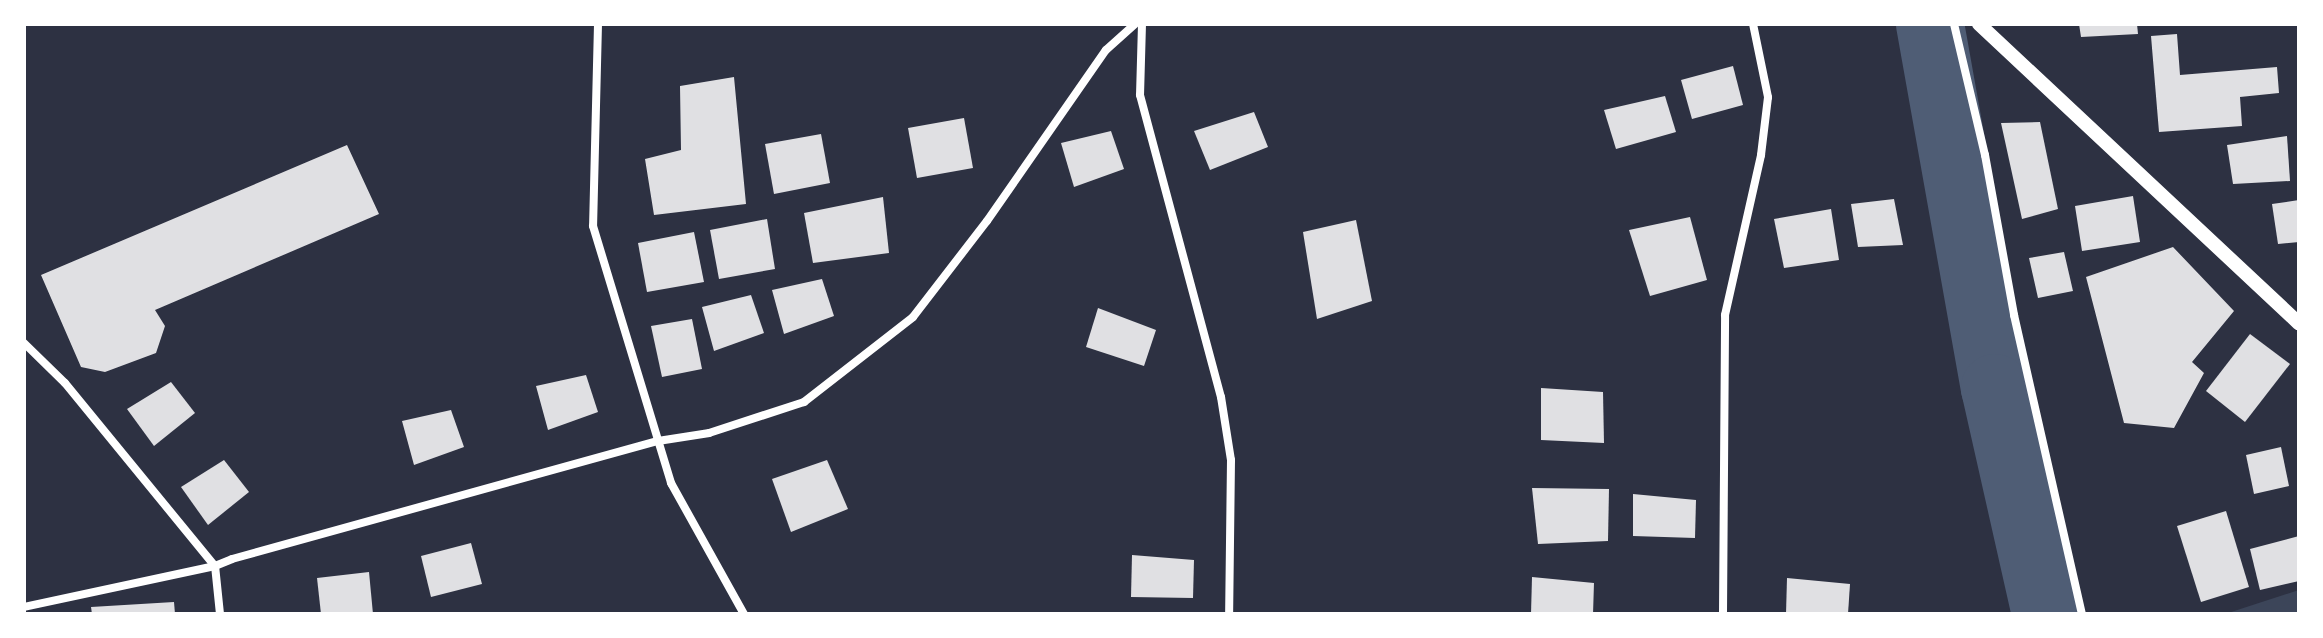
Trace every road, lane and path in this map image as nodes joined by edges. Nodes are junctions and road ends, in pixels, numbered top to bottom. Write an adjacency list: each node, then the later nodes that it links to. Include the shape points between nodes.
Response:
1 (598, 24): 9 (street, via 593,226)
2 (1135, 24): 9 (street, via 1106,50 913,317 804,402 709,433)
3 (1142, 24): 14 (street, via 1140,95 1221,397 1231,460)
4 (1753, 24): 15 (street, via 1768,97 1761,155 1725,315)
5 (1954, 24): 16 (street)
6 (1979, 24): 7 (street)
7 (2299, 323)
8 (24, 343): 10 (street, via 65,383)
9 (658, 441): 10 (street); 13 (street, via 671,483)
10 (215, 566): 11 (street); 12 (street)
11 (24, 607)
12 (220, 614)
13 (744, 614)
14 (1229, 614)
15 (1723, 614)
16 (2082, 614)

